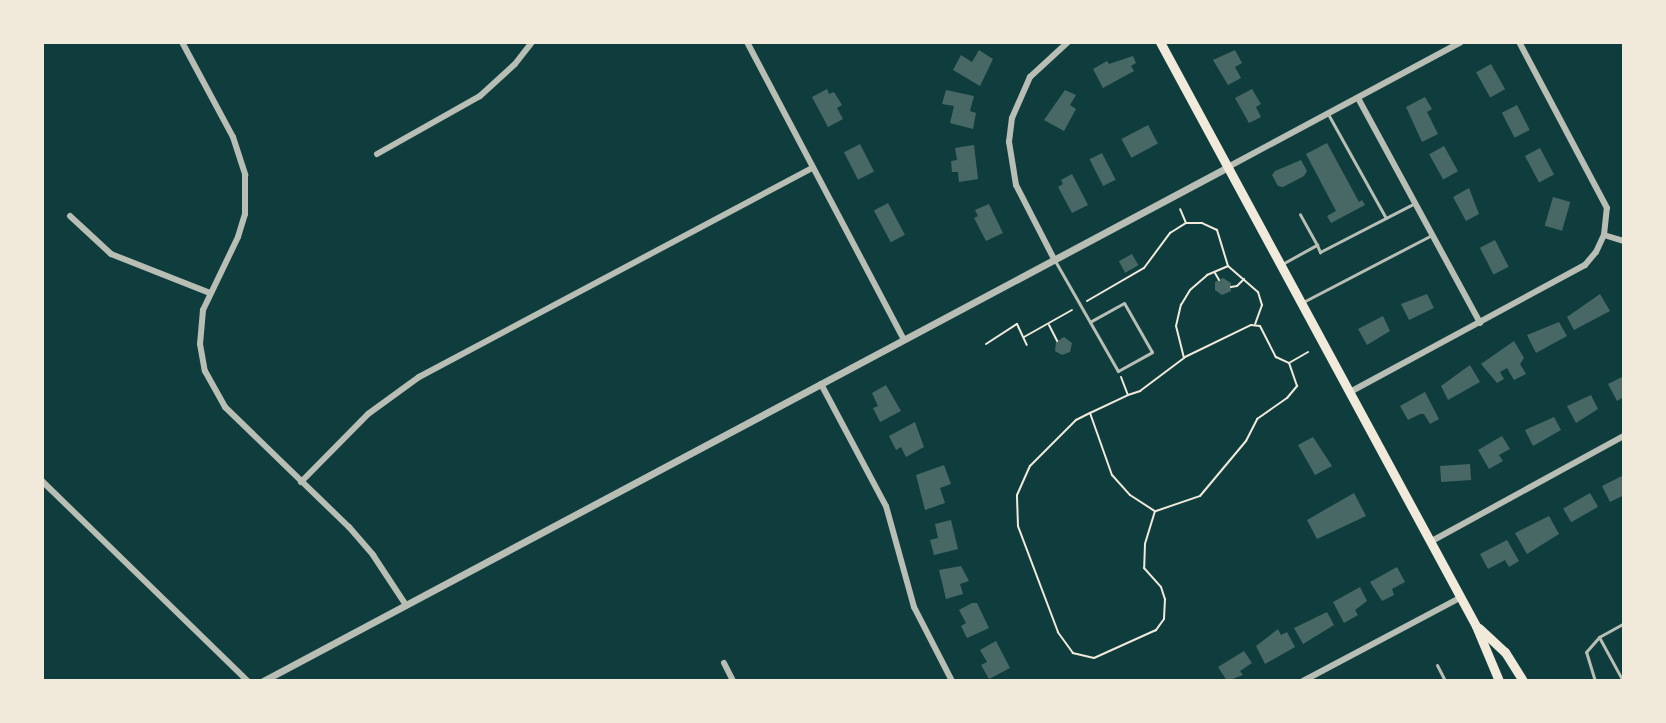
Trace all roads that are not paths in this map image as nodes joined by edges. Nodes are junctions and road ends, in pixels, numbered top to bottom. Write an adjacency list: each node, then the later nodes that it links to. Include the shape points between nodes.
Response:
1 (182, 42): 25 (street, via 233,137 245,175 245,214)
2 (532, 42): 12 (street, via 480,96)
3 (747, 42): 14 (street)
4 (1068, 42): 23 (street, via 1030,77 1012,118 1009,142 1016,185)
5 (1160, 42): 13 (main road)
6 (1443, 42): 9 (street)
7 (1461, 42): 9 (street)
8 (1519, 42): 20 (street, via 1602,196 1607,208)
9 (1447, 50): 10 (street)
10 (1358, 98): 11 (street); 15 (street)
11 (1328, 114): 13 (street); 18 (lane)
12 (377, 154)
13 (1228, 167): 23 (street); 24 (main road)
14 (812, 168): 29 (street); 34 (street, via 419,377 368,414)
15 (1415, 203): 18 (lane); 19 (street)
16 (1300, 214): 22 (lane)
17 (70, 216): 25 (street, via 111,254)
18 (1386, 218): 22 (lane, via 1320,252)
19 (1432, 235): 26 (lane); 28 (street)
20 (1604, 235): 21 (street); 28 (street, via 1585,265)
21 (1624, 241)
22 (1317, 245): 24 (lane)
23 (1054, 259): 27 (lane); 29 (street)
24 (1281, 265): 26 (main road)
25 (210, 293): 34 (street, via 200,330 213,389)
26 (1302, 303): 31 (main road)
27 (1090, 322): 27 (lane, via 1118,371 1152,352 1124,303)
28 (1480, 323): 31 (street)
29 (904, 340): 30 (street)
30 (821, 384): 37 (street); 47 (street, via 886,506 914,607)
31 (1350, 392): 35 (main road)
32 (1624, 436): 35 (street)
33 (42, 481): 44 (street)
34 (301, 482): 37 (street, via 373,555)
35 (1430, 542): 36 (main road)
36 (1460, 598): 39 (main road); 43 (street)
37 (406, 605): 45 (street)
38 (1624, 623): 40 (lane)
39 (1476, 626): 50 (main road); 51 (main road, via 1505,652)
40 (1599, 637): 52 (lane, via 1586,652); 53 (lane)
41 (724, 663): 46 (street)
42 (1437, 665): 49 (lane)
43 (1318, 678): 48 (street)
44 (248, 681)
45 (263, 681)
46 (733, 681)
47 (952, 681)
48 (1303, 681)
49 (1445, 681)
50 (1499, 681)
51 (1523, 681)
52 (1595, 681)
53 (1623, 681)

